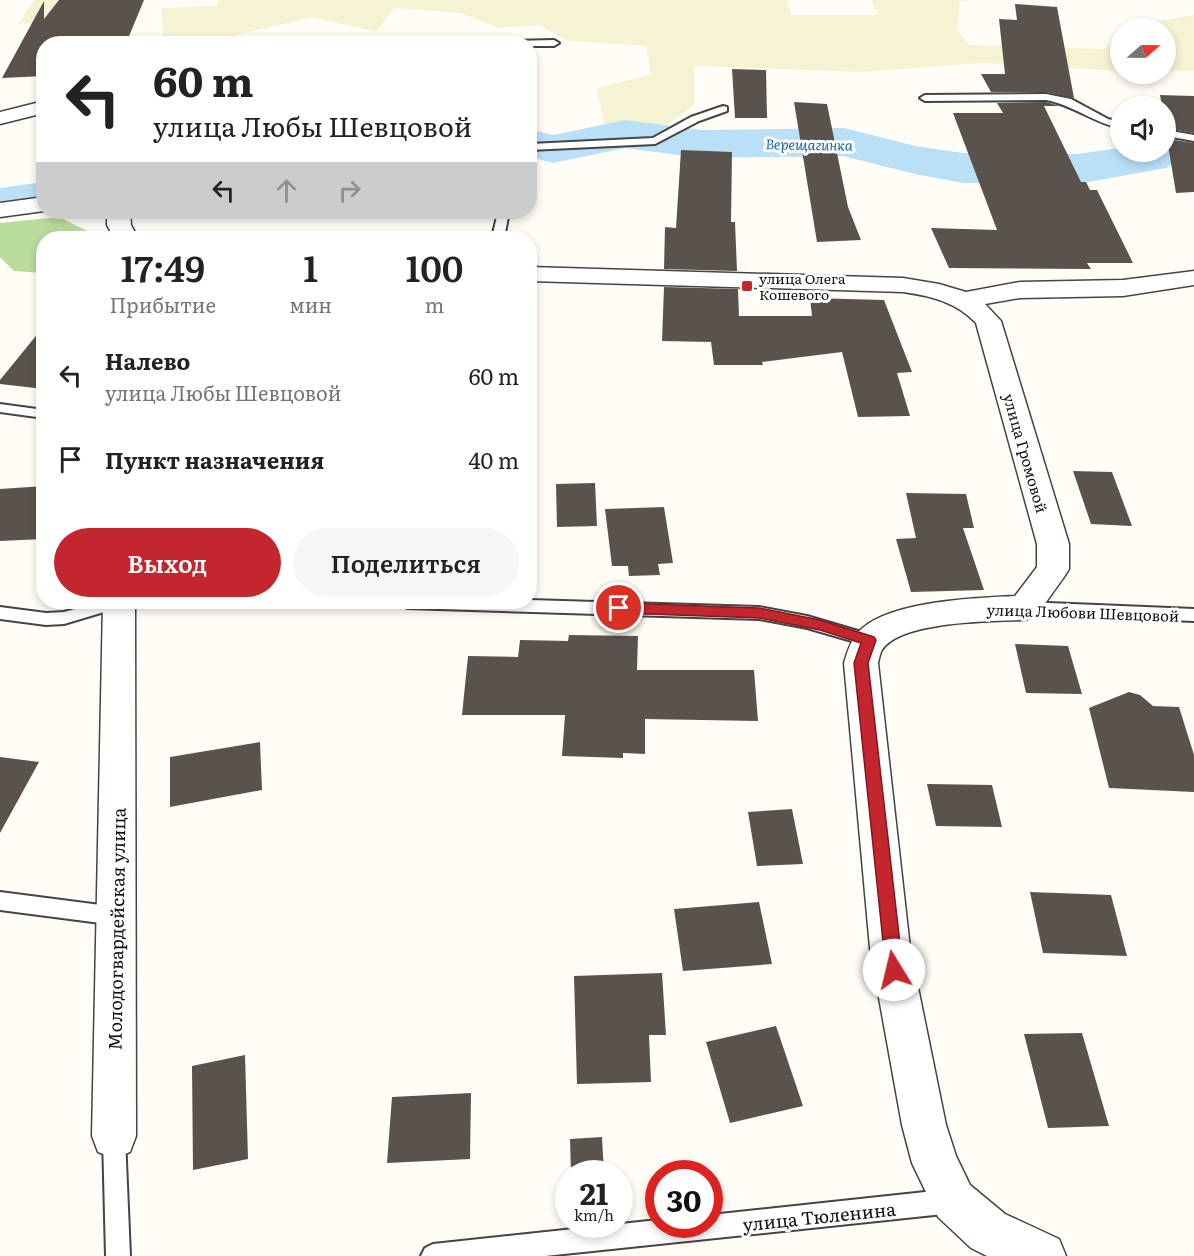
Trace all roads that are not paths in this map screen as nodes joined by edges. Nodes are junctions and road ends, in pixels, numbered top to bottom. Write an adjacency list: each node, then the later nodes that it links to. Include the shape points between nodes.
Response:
1 (537, 43): 2 (lane)
2 (554, 43)
3 (925, 98): 7 (lane, via 1046,97 1067,101)
4 (36, 109): 6 (street)
5 (723, 110): 10 (lane, via 695,118 655,141)
6 (0, 118)
7 (1110, 122)
8 (1176, 135): 9 (lane)
9 (1194, 138)
10 (537, 147)
11 (36, 205): 12 (street)
12 (0, 210)
13 (537, 274): 15 (street, via 903,285 949,292)
14 (1194, 278): 15 (street, via 1114,288 1020,290)
15 (965, 300): 19 (street, улица Громовой, via 988,321 1053,544 1053,569)
16 (0, 408): 17 (lane)
17 (36, 413)
18 (537, 606): 24 (lane, via 759,613)
19 (1024, 608): 23 (lane, улица Любови Шевцовой); 24 (street, улица Любови Шевцовой, via 967,610 907,620)
20 (95, 609): 22 (lane, via 46,619)
21 (119, 609): 26 (street, Молодогвардейская улица)
22 (0, 613)
23 (1194, 615)
24 (869, 640): 28 (street, via 861,663 890,948 924,1125 935,1163)
25 (0, 901): 26 (lane)
26 (116, 916): 27 (street, Молодогвардейская улица)
27 (114, 1136): 29 (lane, Молодогвардейская улица)
28 (954, 1201): 30 (lane, улица Тюленина); 31 (street, via 988,1231)
29 (118, 1256)
30 (433, 1256)
31 (1042, 1256)

